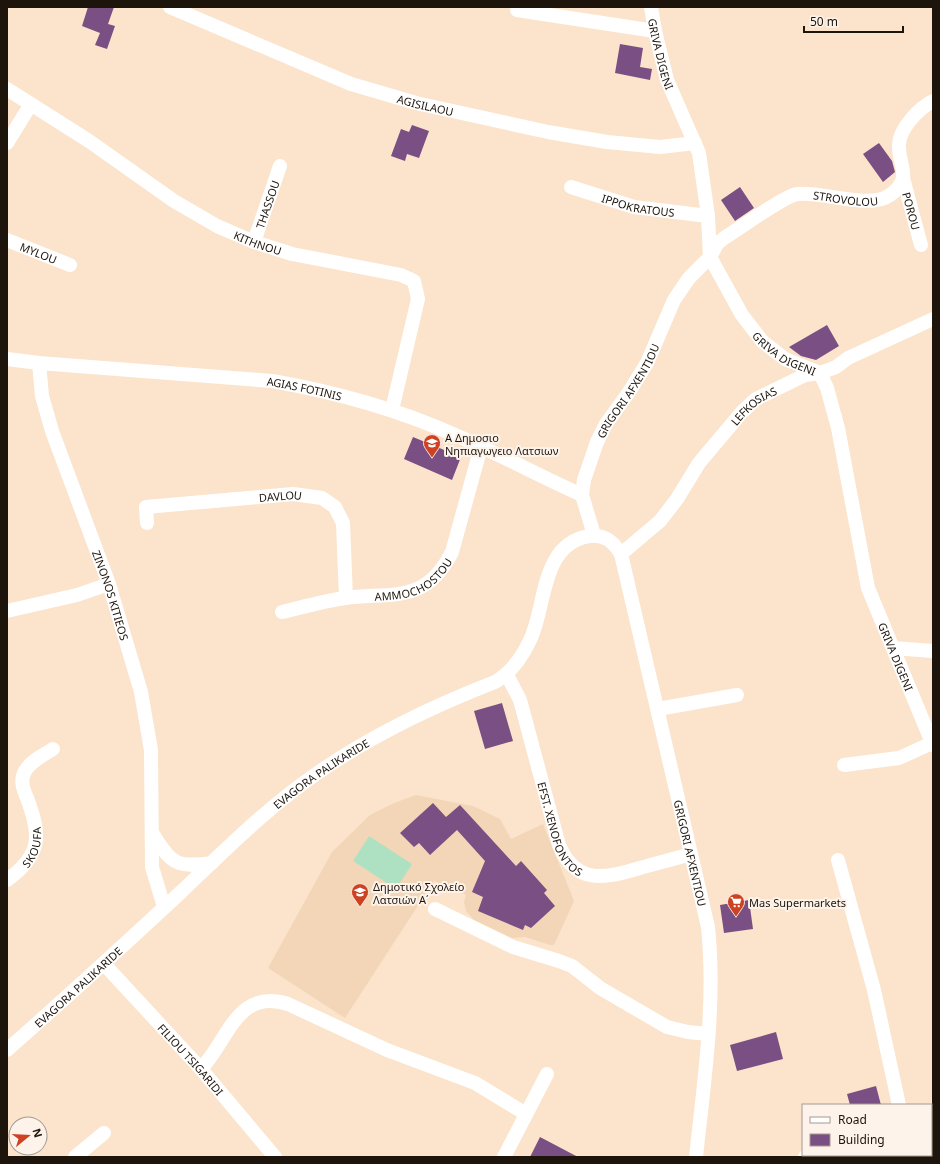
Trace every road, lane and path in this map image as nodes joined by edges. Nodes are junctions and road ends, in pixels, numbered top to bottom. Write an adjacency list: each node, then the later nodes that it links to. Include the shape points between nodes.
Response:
1 (170, 7): 9 (street, AGISILAOU, via 351,84 416,103 548,132 607,142 660,147)
2 (651, 7): 4 (street, GRIVA DIGENI)
3 (517, 10): 4 (street)
4 (655, 31): 9 (street, GRIVA DIGENI, via 667,80)
5 (7, 88): 7 (street, KITHNOU)
6 (933, 101): 11 (street, via 908,124 900,138)
7 (31, 104): 8 (street); 15 (street, KITHNOU, via 190,211)
8 (7, 143)
9 (695, 143): 13 (street, GRIVA DIGENI, via 701,164)
10 (280, 166): 15 (street, THASSOU)
11 (903, 178): 16 (street, POROU); 17 (street, STROVOLOU, via 898,188 884,200 804,194 790,196 724,238 717,244)
12 (571, 187): 13 (street, IPPOKRATOUS, via 634,207)
13 (708, 216): 17 (street, GRIVA DIGENI)
14 (7, 240): 18 (street, MYLOU)
15 (254, 242): 23 (street, KITHNOU, via 313,259 401,274 414,281 418,299)
16 (921, 244)
17 (710, 257): 22 (street, GRIVA DIGENI, via 742,315 762,341 785,359); 25 (street, GRIGORI AFXENTIOU, via 689,278 674,300 647,363 606,424 590,462)
18 (70, 265)
19 (932, 322): 22 (street, LEFKOSIAS, via 848,358 836,367)
20 (7, 359): 21 (street, AGIAS FOTINIS)
21 (39, 363): 23 (street, AGIAS FOTINIS, via 272,381 310,388); 29 (street, ZINONOS KITIEOS, via 42,396 52,431)
22 (820, 373): 28 (street, LEFKOSIAS, via 805,375 779,386 748,405 699,463 660,521); 33 (street, GRIVA DIGENI, via 838,428 868,588)
23 (392, 410): 24 (street, AGIAS FOTINIS)
24 (481, 447): 25 (street, AGIAS FOTINIS); 30 (street, AMMOCHOSTOU, via 452,552 439,573 422,588 413,592)
25 (582, 495): 27 (street)
26 (147, 523): 30 (street, DAVLOU, via 146,507 293,494 322,498 335,507 342,524)
27 (594, 535): 28 (street, via 608,539); 35 (street, EVAGORA PALIKARIDE, via 570,545 556,559 547,577 536,627 519,660)
28 (621, 554): 37 (street, GRIGORI AFXENTIOU)
29 (109, 584): 31 (street, via 77,595); 41 (street, ZINONOS KITIEOS, via 148,723 152,765)
30 (346, 598): 32 (street, AMMOCHOSTOU)
31 (7, 611)
32 (282, 612)
33 (893, 648): 34 (street); 38 (street, GRIVA DIGENI)
34 (933, 651)
35 (508, 674): 42 (street, EFST. XENOFONTOS, via 520,700 559,845 570,865 587,875 597,877 620,874); 44 (street, EVAGORA PALIKARIDE, via 403,722 343,756 292,792)
36 (737, 695): 37 (street)
37 (658, 709): 42 (street, GRIGORI AFXENTIOU)
38 (933, 744): 40 (street, via 899,758)
39 (53, 749): 45 (street, SKOUFA, via 34,761 24,773 23,787 36,824 36,841 30,859)
40 (844, 765)
41 (153, 833): 44 (street, ZINONOS KITIEOS, via 164,853 175,862 195,865); 46 (street, ZINONOS KITIEOS, via 152,867)
42 (691, 854): 49 (street, GRIGORI AFXENTIOU, via 708,927 711,956)
43 (838, 860): 53 (street, via 874,990)
44 (212, 863): 46 (street, EVAGORA PALIKARIDE)
45 (7, 880)
46 (164, 907): 48 (street, EVAGORA PALIKARIDE)
47 (435, 909): 49 (street, via 513,947 572,966 600,988 667,1027)
48 (104, 964): 50 (street, EVAGORA PALIKARIDE); 51 (street, FILIOU TSIGARIDI)
49 (708, 1034): 59 (street, GRIGORI AFXENTIOU)
50 (7, 1050)
51 (201, 1069): 54 (street, via 245,1009 258,1002 273,1000 288,1004 387,1050 475,1083); 57 (street, FILIOU TSIGARIDI)
52 (547, 1074): 54 (street)
53 (899, 1104)
54 (526, 1114): 58 (street)
55 (104, 1132): 56 (street)
56 (75, 1157)
57 (275, 1157)
58 (504, 1157)
59 (696, 1157)

